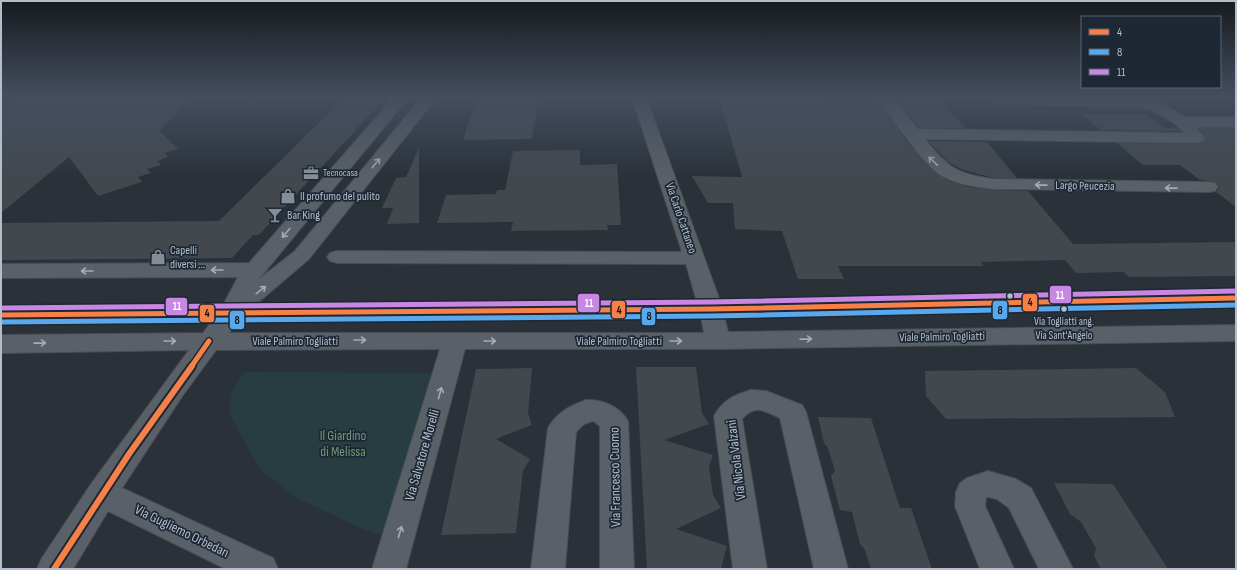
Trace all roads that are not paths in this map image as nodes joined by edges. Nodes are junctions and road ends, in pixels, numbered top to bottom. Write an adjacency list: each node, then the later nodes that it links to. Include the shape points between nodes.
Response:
1 (380, 124): 10 (street, one-way to 10)
2 (408, 124): 14 (street, one-way to 2, via 302,255)
3 (648, 124): 9 (street, Via Carlo Cattaneo)
4 (906, 124): 6 (street, Largo Peucezia)
5 (1184, 124): 6 (street, via 1197,138)
6 (914, 134): 7 (street, Largo Peucezia, one-way to 6, via 994,184 961,178 935,163)
7 (1210, 188)
8 (337, 257): 9 (street)
9 (694, 258): 13 (street, Via Carlo Cattaneo)
10 (256, 270): 11 (street, one-way to 11); 14 (street, via 249,277)
11 (1, 271)
12 (1236, 298): 13 (street)
13 (711, 309): 14 (street); 19 (street, Via Carlo Cattaneo)
14 (230, 314): 15 (street); 17 (street)
15 (1, 315)
16 (1236, 333): 19 (street, Viale Palmiro Togliatti, one-way to 16)
17 (209, 341): 18 (street, Viale Palmiro Togliatti, one-way to 18); 20 (street, Viale Palmiro Togliatti, one-way to 17); 21 (street)
18 (455, 341): 19 (street, Viale Palmiro Togliatti, one-way to 19); 24 (street, Via Salvatore Morelli, one-way to 18)
19 (718, 341)
20 (1, 344)
21 (102, 493): 22 (street); 23 (street, Via Gugliemo Orbedan)
22 (54, 569)
23 (261, 569)
24 (389, 569)
25 (548, 569): 26 (street, Via Francesco Cuomo, via 562,428 574,415 587,411 603,412 614,421)
26 (616, 569)
27 (750, 569): 28 (street, Via Nicola Valzani, via 728,416 736,407 756,399 768,401 792,412)
28 (831, 569)
29 (997, 569): 30 (street, via 970,506 971,492 988,484 1005,488 1020,498)
30 (1056, 569)

